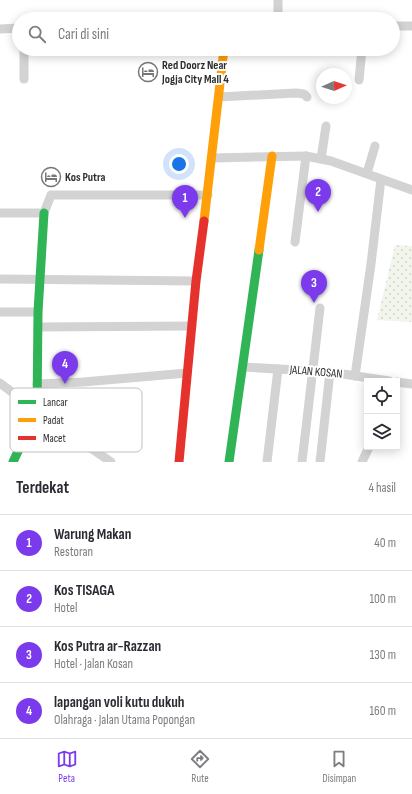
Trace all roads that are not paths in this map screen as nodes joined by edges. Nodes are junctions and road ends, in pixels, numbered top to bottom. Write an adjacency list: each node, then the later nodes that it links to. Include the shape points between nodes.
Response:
1 (278, 0): 2 (street)
2 (278, 12)
3 (400, 26): 4 (street)
4 (412, 26)
5 (12, 28): 6 (street)
6 (0, 29)
7 (24, 56): 10 (street)
8 (223, 56): 12 (street)
9 (361, 56): 11 (street)
10 (24, 79)
11 (359, 80)
12 (219, 97): 13 (street, via 296,93); 18 (street)
13 (307, 97)
14 (326, 126): 19 (street)
15 (375, 146): 20 (street)
16 (272, 156): 17 (street); 18 (street); 35 (street)
17 (306, 156): 19 (street); 26 (street)
18 (212, 158): 23 (street)
19 (321, 159): 20 (street)
20 (368, 173): 21 (street)
21 (381, 179): 22 (street); 40 (street)
22 (412, 190)
23 (208, 195): 25 (street, via 51,195); 29 (street)
24 (0, 213): 25 (street)
25 (44, 213): 28 (street)
26 (295, 242)
27 (0, 279): 28 (street)
28 (40, 279): 29 (street); 32 (street)
29 (196, 281): 33 (street)
30 (320, 308): 37 (street)
31 (0, 312): 32 (street)
32 (38, 312): 34 (street)
33 (192, 326): 34 (street); 39 (street)
34 (38, 327): 44 (street)
35 (243, 367): 36 (street, JALAN KOSAN); 54 (street)
36 (278, 369): 37 (street, JALAN KOSAN); 55 (street)
37 (314, 371): 38 (street, JALAN KOSAN); 56 (street)
38 (330, 372): 40 (street, JALAN KOSAN); 57 (street)
39 (188, 373): 44 (street); 53 (street)
40 (355, 376): 41 (street, JALAN KOSAN)
41 (366, 378)
42 (0, 383): 47 (street)
43 (400, 383): 45 (street, JALAN KOSAN)
44 (37, 384): 46 (street)
45 (412, 384)
46 (37, 388)
47 (10, 391)
48 (368, 450): 58 (street)
49 (17, 452): 51 (street)
50 (96, 452): 52 (street)
51 (12, 462)
52 (111, 462)
53 (179, 462)
54 (229, 462)
55 (267, 462)
56 (302, 462)
57 (320, 462)
58 (362, 462)

